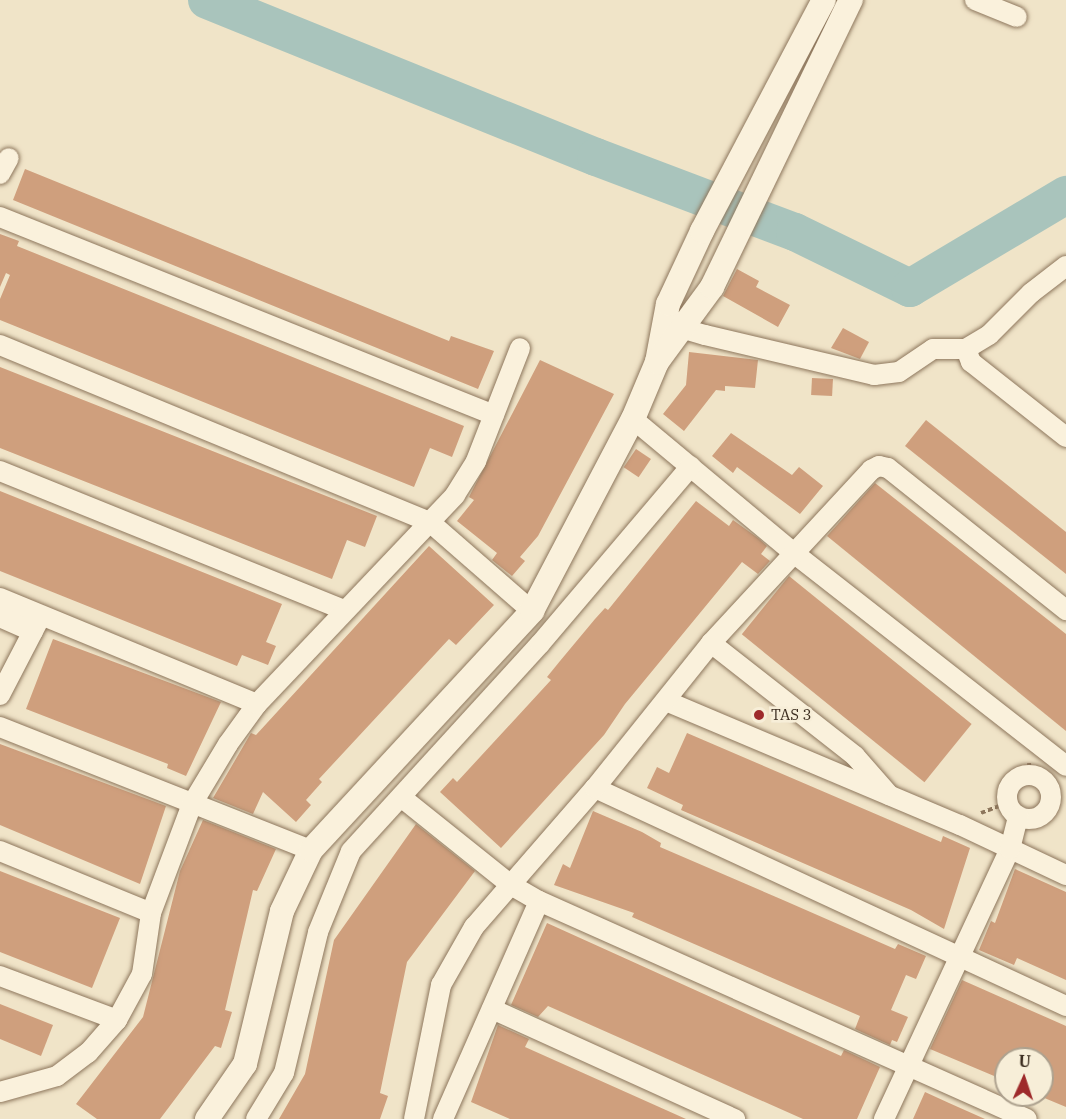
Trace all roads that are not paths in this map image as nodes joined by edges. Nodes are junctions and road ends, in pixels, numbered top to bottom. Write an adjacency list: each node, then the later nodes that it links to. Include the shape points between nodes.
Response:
1 (851, 0): 5 (street)
2 (975, 0): 4 (street)
3 (818, 10): 5 (street); 8 (street, via 702,231)
4 (1017, 17)
5 (834, 34): 9 (street, via 712,287)
6 (0, 217): 14 (street)
7 (1066, 266): 12 (street, via 1030,293 989,335)
8 (664, 314): 9 (street); 13 (street)
9 (684, 329): 12 (street, via 874,375 899,372 923,352); 13 (street)
10 (0, 345): 19 (street)
11 (520, 348): 14 (street)
12 (955, 348): 16 (street)
13 (657, 362): 15 (street)
14 (494, 415): 19 (street, via 476,460 455,495)
15 (633, 418): 17 (street); 24 (street)
16 (1066, 437)
17 (686, 462): 20 (street); 36 (street, via 540,644)
18 (0, 471): 22 (street)
19 (431, 523): 22 (street); 24 (street)
20 (795, 554): 23 (street, via 871,470 884,467); 27 (street); 32 (street)
21 (0, 598): 26 (street)
22 (344, 610): 30 (street)
23 (1066, 610)
24 (531, 611): 40 (street)
25 (0, 617): 26 (street)
26 (37, 624): 28 (street); 30 (street)
27 (711, 643): 29 (street); 35 (street, via 855,756)
28 (0, 695)
29 (666, 701): 34 (street); 35 (street)
30 (257, 704): 37 (street)
31 (0, 727): 37 (street)
32 (1063, 763): 33 (street)
33 (1040, 779): 38 (street, via 1024,776 1011,786 1008,802); 38 (street, via 1050,792 1048,809 1034,818)
34 (595, 788): 43 (street); 46 (street)
35 (889, 795): 39 (street)
36 (401, 797): 43 (street); 55 (street, via 351,851 329,898 284,1073)
37 (192, 804): 40 (street); 45 (street)
38 (1018, 816): 39 (street)
39 (1010, 849): 42 (street); 46 (street)
40 (311, 850): 54 (street, via 282,911 245,1064)
41 (0, 851): 45 (street)
42 (1066, 875)
43 (511, 885): 44 (street); 56 (street, via 474,927 441,985)
44 (539, 901): 49 (street); 51 (street)
45 (151, 913): 50 (street, via 142,974)
46 (957, 955): 48 (street); 51 (street)
47 (0, 976): 50 (street)
48 (1066, 1006)
49 (492, 1009): 53 (street); 57 (street)
50 (117, 1020): 52 (street, via 88,1053 57,1076)
51 (907, 1065): 58 (street); 59 (street)
52 (0, 1092)
53 (447, 1118)
54 (207, 1119)
55 (256, 1119)
56 (414, 1119)
57 (735, 1119)
58 (884, 1119)
59 (1027, 1119)

